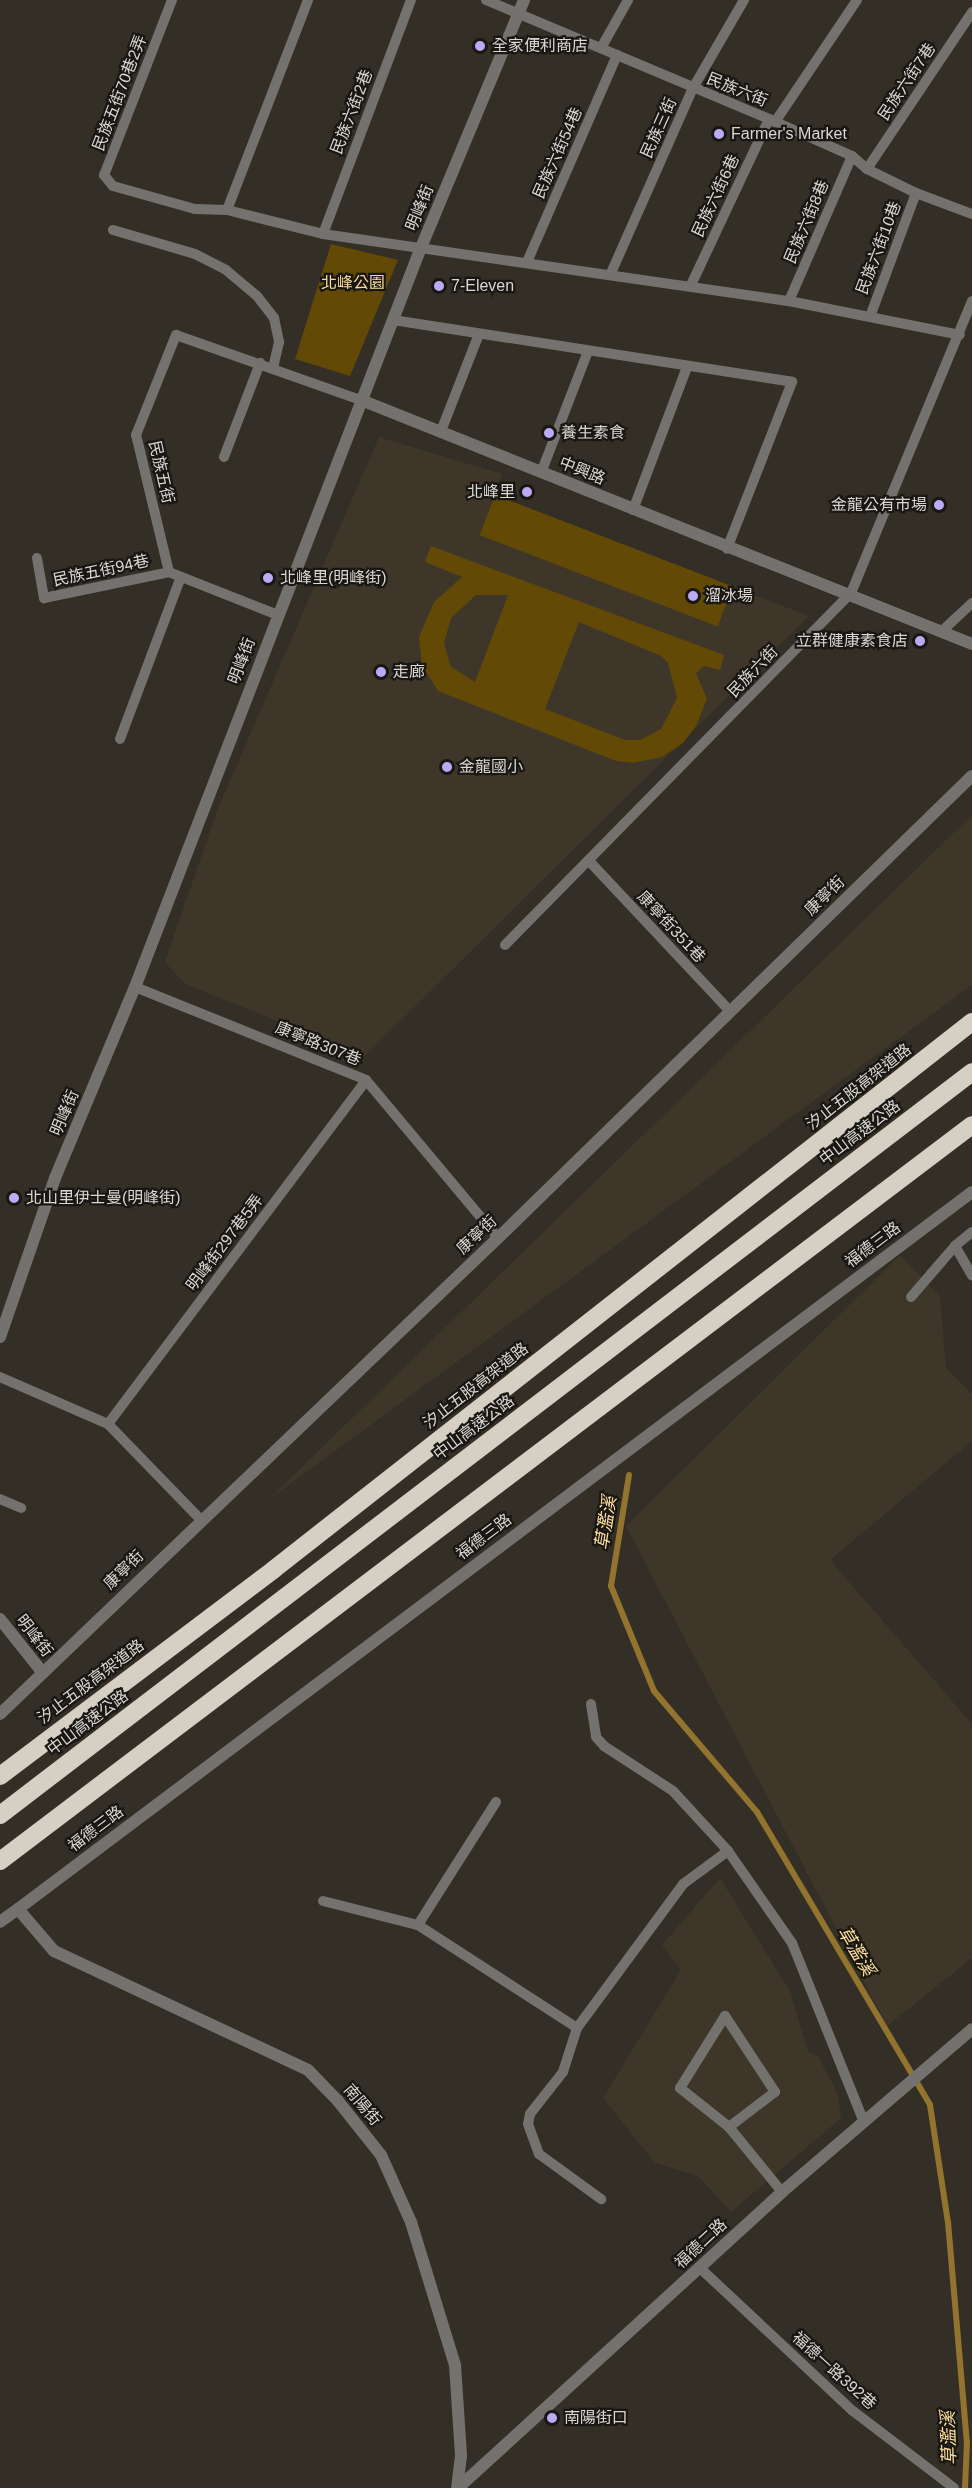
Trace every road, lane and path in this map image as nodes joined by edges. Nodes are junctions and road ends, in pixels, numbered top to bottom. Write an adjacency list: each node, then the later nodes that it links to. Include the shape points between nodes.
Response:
1 (172, 0): 18 (lane, 民族五街70巷2弄, via 104,175 113,186 195,208)
2 (308, 0): 18 (lane)
3 (411, 0): 21 (lane, 民族六街2巷)
4 (486, 0): 9 (lane, 民族六街)
5 (524, 0): 9 (street, 明峰街)
6 (628, 0): 11 (lane)
7 (744, 0): 13 (lane, 民族三街)
8 (857, 0): 14 (lane, 民族六街6巷)
9 (517, 12): 11 (lane, 民族六街); 22 (street, 明峰街)
10 (972, 12): 16 (lane, 民族六街7巷)
11 (601, 48): 12 (lane, 民族六街)
12 (617, 55): 13 (lane, 民族六街); 23 (lane, 民族六街54巷)
13 (693, 88): 14 (lane, 民族六街); 24 (lane, 民族三街)
14 (772, 121): 15 (lane, 民族六街); 25 (lane, 民族六街6巷)
15 (852, 156): 16 (lane, 民族六街); 26 (lane, 民族六街8巷)
16 (867, 169): 17 (lane, 民族六街)
17 (916, 193): 19 (lane, 民族六街); 28 (lane, 民族六街10巷)
18 (227, 210): 21 (lane)
19 (972, 214)
20 (113, 230): 35 (lane, via 195,254 226,270 274,318 279,342)
21 (322, 234): 22 (lane)
22 (420, 250): 23 (lane); 29 (street, 明峰街)
23 (527, 262): 24 (lane)
24 (611, 273): 25 (lane)
25 (691, 285): 26 (lane)
26 (789, 301): 28 (lane)
27 (972, 301): 30 (lane, 民族六街)
28 (871, 314): 30 (lane)
29 (393, 320): 31 (lane); 37 (street, 明峰街)
30 (964, 332): 46 (lane, 民族六街)
31 (479, 334): 33 (lane); 38 (lane)
32 (176, 335): 34 (lane, 中興路); 44 (lane, 民族五街, via 136,435)
33 (588, 351): 36 (lane); 40 (lane)
34 (260, 363): 35 (lane, 中興路); 39 (lane)
35 (273, 367): 37 (lane, 中興路)
36 (687, 367): 41 (lane); 42 (lane, via 792,382)
37 (361, 400): 38 (street, 中興路); 48 (street, 明峰街)
38 (441, 431): 40 (street, 中興路)
39 (224, 457)
40 (542, 473): 41 (street, 中興路)
41 (633, 510): 42 (street, 中興路)
42 (727, 549): 46 (street, 中興路)
43 (37, 558): 44 (lane, 民族五街94巷, via 44,598)
44 (169, 572): 45 (lane)
45 (181, 577): 48 (lane); 51 (lane)
46 (851, 593): 49 (street, 中興路); 53 (lane, 民族六街)
47 (972, 603): 49 (lane)
48 (278, 615): 55 (street, 明峰街)
49 (942, 631): 50 (street, 中興路)
50 (972, 644)
51 (120, 740)
52 (972, 776): 56 (street, 康寧街)
53 (590, 862): 54 (lane, 民族六街); 56 (lane, 康寧街351巷)
54 (505, 945)
55 (135, 987): 59 (lane, 康寧路307巷); 67 (street, 明峰街, via 56,1178)
56 (729, 1011): 63 (street, 康寧街)
57 (972, 1022): 77 (highway, 汐止五股高架道路, via 282,1563)
58 (972, 1072): 79 (highway, 中山高速公路)
59 (366, 1080): 63 (lane, 康寧路307巷); 69 (lane, 明峰街297巷5弄)
60 (972, 1125): 81 (highway)
61 (972, 1192): 83 (street, 福德三路)
62 (972, 1232): 64 (lane)
63 (498, 1238): 72 (street, 康寧街)
64 (955, 1246): 65 (lane); 66 (lane)
65 (972, 1276)
66 (911, 1297)
67 (0, 1337)
68 (0, 1377): 69 (lane)
69 (108, 1424): 72 (lane)
70 (0, 1499): 71 (lane)
71 (21, 1508)
72 (200, 1519): 74 (street, 康寧街)
73 (0, 1619): 74 (street, 明峰街)
74 (43, 1673): 76 (street, 康寧街)
75 (591, 1704): 80 (lane, via 591,1723 604,1746 673,1791)
76 (0, 1714)
77 (0, 1776)
78 (496, 1802): 85 (lane)
79 (0, 1815)
80 (728, 1851): 86 (lane, via 682,1884); 88 (lane, via 792,1943)
81 (0, 1861)
82 (323, 1901): 85 (lane)
83 (18, 1909): 84 (street, 福德三路); 93 (street, 南陽街, via 54,1951 309,2070 381,2155 411,2222 455,2365 461,2456)
84 (0, 1922)
85 (418, 1925): 86 (lane)
86 (577, 2028): 91 (lane, via 563,2072 530,2114 528,2124 539,2154)
87 (972, 2029): 88 (street, 福德二路)
88 (864, 2122): 90 (street, 福德二路)
89 (729, 2127): 89 (lane, via 680,2088 725,2016 776,2092); 90 (lane)
90 (782, 2192): 92 (street, 福德二路)
91 (602, 2199)
92 (700, 2268): 93 (street, 福德二路); 94 (lane, 福德一路392巷, via 853,2411)
93 (458, 2488)
94 (953, 2488)

